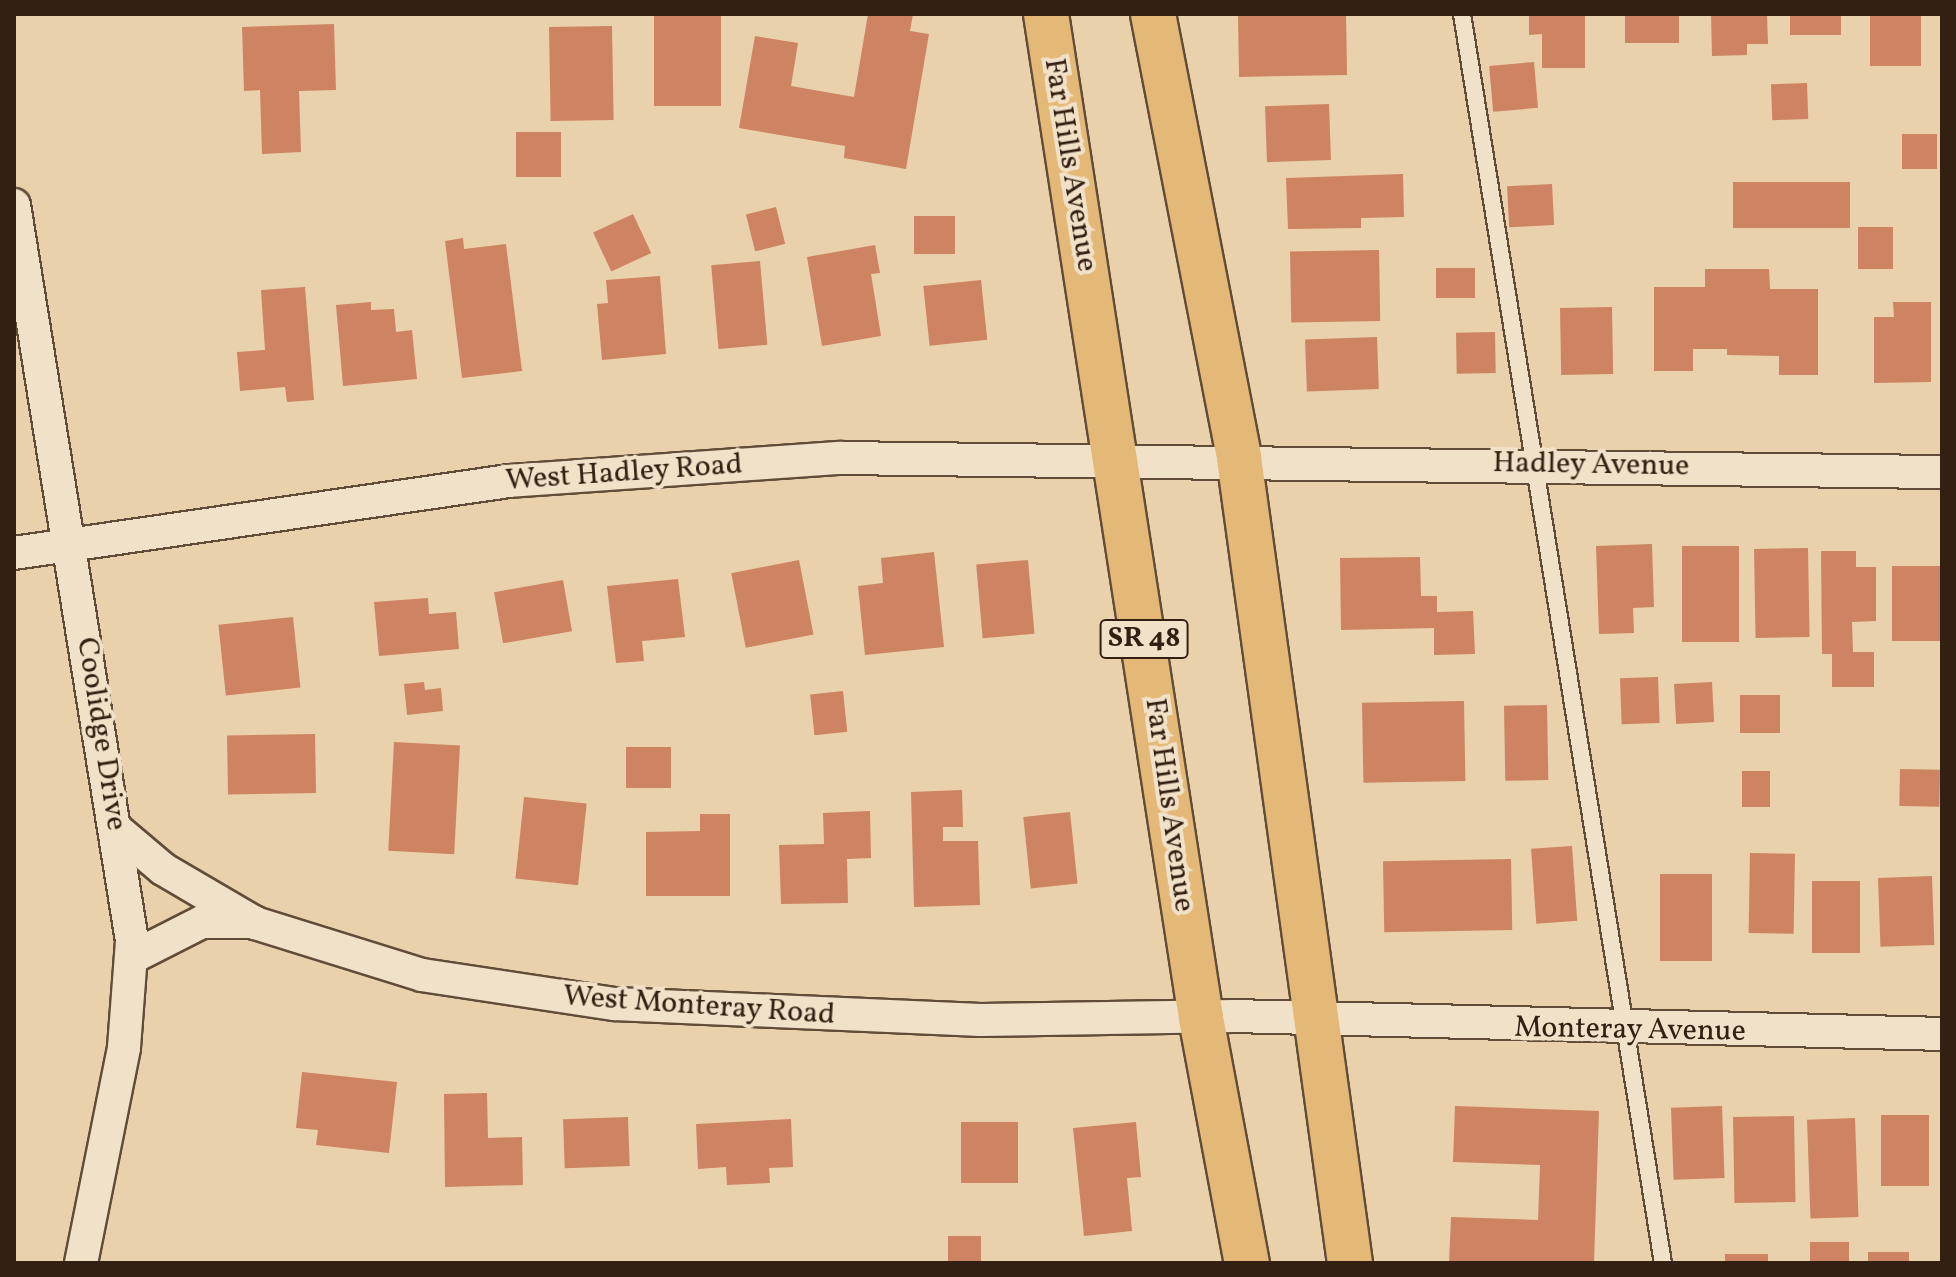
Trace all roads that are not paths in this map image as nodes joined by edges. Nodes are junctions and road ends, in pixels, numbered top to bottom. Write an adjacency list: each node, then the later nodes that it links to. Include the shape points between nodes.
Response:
1 (1046, 14): 5 (main road, Far Hills Avenue / SR 48)
2 (1153, 14): 6 (main road)
3 (1462, 14): 7 (lane)
4 (14, 205): 9 (street, Coolidge Drive)
5 (1117, 458): 6 (street, West Hadley Road); 9 (street, West Hadley Road, via 839,458 655,468 357,500); 14 (main road, Far Hills Avenue / SR 48)
6 (1239, 458): 7 (street, Hadley Avenue); 15 (main road)
7 (1534, 465): 8 (street, Hadley Avenue); 16 (lane)
8 (1942, 472)
9 (67, 545): 10 (street, West Hadley Road); 11 (street, Coolidge Drive)
10 (14, 553)
11 (117, 830): 12 (street, West Monteray Road, via 163,869); 13 (street, Coolidge Drive)
12 (255, 923): 13 (street, via 202,922); 14 (street, West Monteray Road, via 422,975 614,1004 981,1020)
13 (131, 958): 18 (street, Coolidge Drive, via 124,1048)
14 (1201, 1018): 15 (street, West Monteray Road); 19 (main road, Far Hills Avenue / SR 48)
15 (1319, 1022): 16 (street, Monteray Avenue); 20 (main road)
16 (1625, 1031): 17 (street, Monteray Avenue); 21 (lane)
17 (1942, 1034)
18 (81, 1263)
19 (1247, 1263)
20 (1350, 1263)
21 (1663, 1263)

